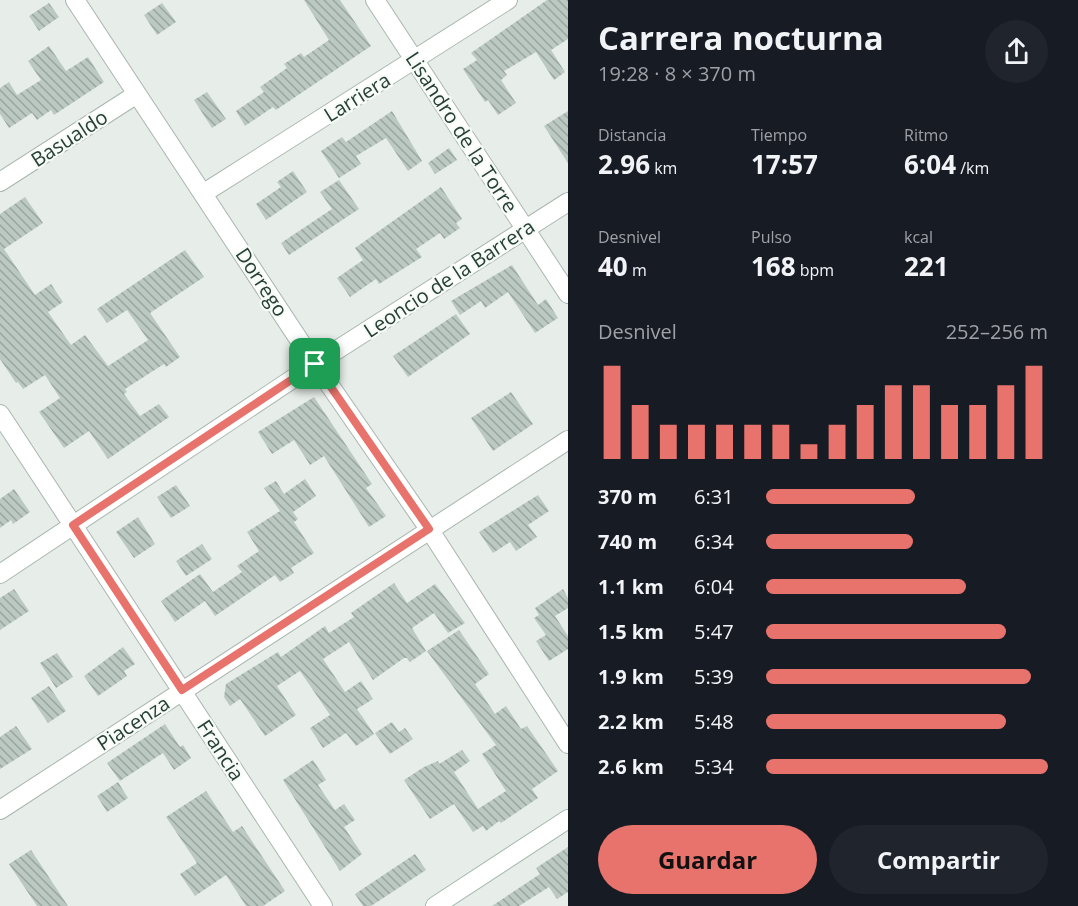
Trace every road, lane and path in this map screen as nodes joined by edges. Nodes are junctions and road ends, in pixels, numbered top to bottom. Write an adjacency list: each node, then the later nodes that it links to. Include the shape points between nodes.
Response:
1 (75, 0): 5 (street, Dorrego)
2 (375, 0): 4 (street, Lisandro de la Torre)
3 (508, 0): 4 (street, Larriera)
4 (415, 61): 7 (street, Larriera); 9 (street, Lisandro de la Torre)
5 (137, 94): 6 (street, Basualdo); 7 (street, Dorrego)
6 (0, 182)
7 (204, 193): 11 (street, Dorrego)
8 (568, 202): 9 (street, Leoncio de la Barrera)
9 (526, 229): 10 (street, Lisandro de la Torre); 11 (street, Leoncio de la Barrera)
10 (568, 294)
11 (315, 364): 14 (street, Leoncio de la Barrera); 15 (street, Dorrego)
12 (0, 414): 14 (street, Francia)
13 (568, 440): 15 (street, Piacenza)
14 (73, 525): 16 (street, Leoncio de la Barrera); 17 (street, Francia)
15 (429, 529): 17 (street, Piacenza); 18 (street, Dorrego)
16 (0, 574)
17 (182, 690): 19 (street, Piacenza); 21 (street, Francia)
18 (568, 744)
19 (0, 810)
20 (568, 819): 22 (street)
21 (323, 906)
22 (435, 906)

